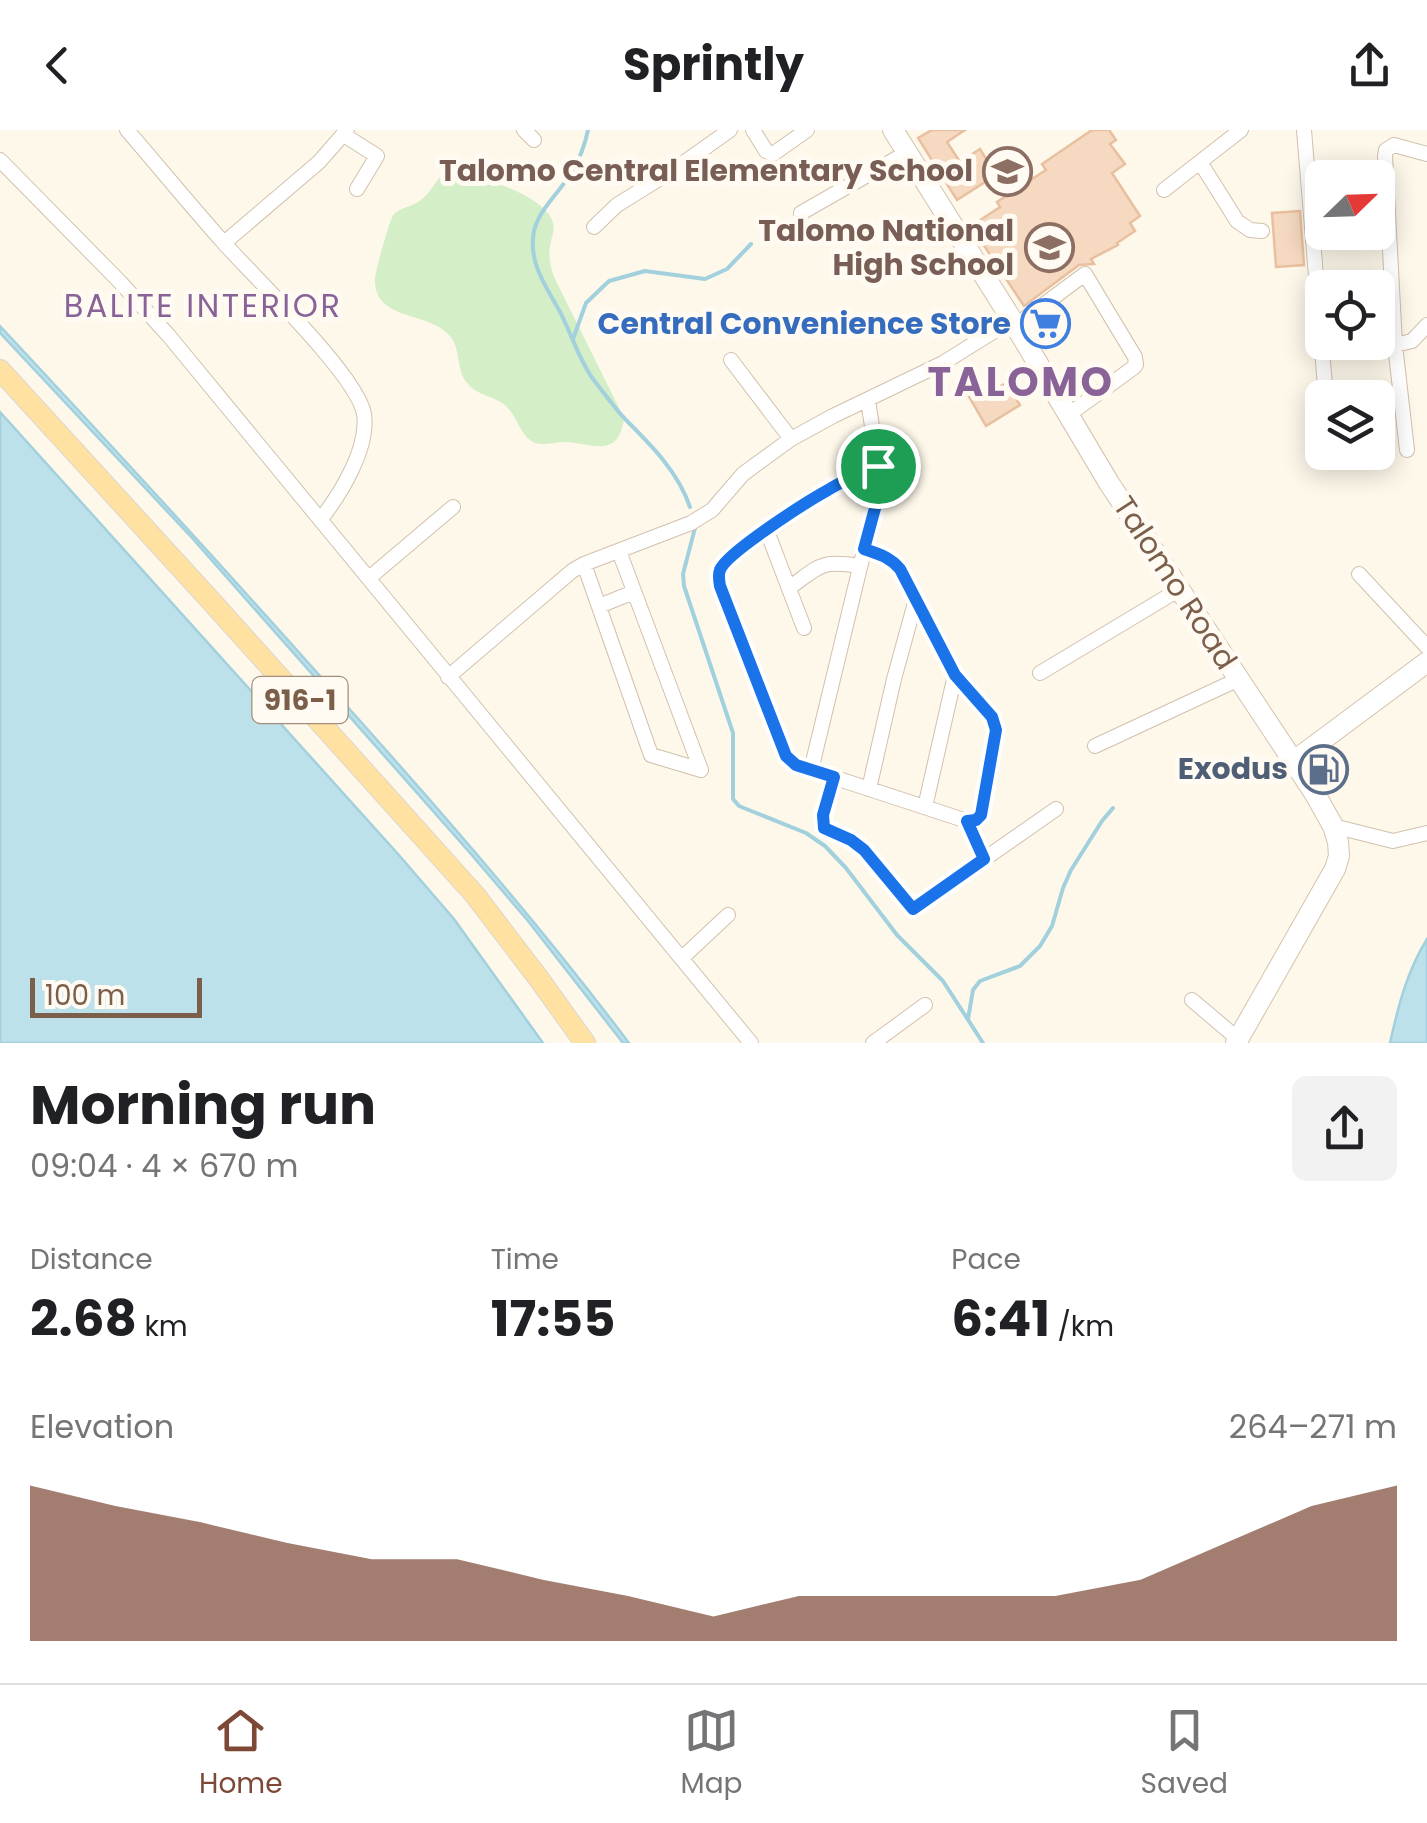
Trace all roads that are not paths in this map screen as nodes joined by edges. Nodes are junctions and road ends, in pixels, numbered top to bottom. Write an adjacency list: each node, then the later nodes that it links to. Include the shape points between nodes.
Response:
1 (127, 130): 18 (street)
2 (730, 130): 16 (street)
3 (753, 130): 4 (street, via 773,154)
4 (807, 130)
5 (893, 130): 9 (street, Talomo Road)
6 (1241, 130): 12 (street)
7 (1304, 130): 24 (street)
8 (346, 133): 13 (street, via 377,156); 18 (street)
9 (906, 153): 15 (street); 19 (street, Talomo Road)
10 (1427, 154): 21 (street, via 1394,145 1385,156)
11 (0, 160): 31 (street, via 145,310)
12 (1200, 162): 14 (street); 17 (street, via 1237,222)
13 (357, 189)
14 (1164, 190)
15 (801, 213)
16 (594, 226)
17 (1262, 230)
18 (224, 242): 31 (street, via 321,348 364,410 347,481)
19 (1013, 323): 25 (street); 26 (street, Talomo Road); 26 (street, via 1086,274 1136,365)
20 (1427, 324): 21 (street, via 1412,341)
21 (1396, 345): 28 (street)
22 (731, 360): 27 (street)
23 (0, 370): 67 (main road, 916-1, via 475,896)
24 (1325, 380)
25 (868, 400): 27 (street); 29 (street)
26 (1068, 415): 40 (street, Talomo Road)
27 (791, 439): 34 (street, via 743,474 702,517)
28 (1407, 450)
29 (878, 466): 32 (street); 33 (street, via 878,497)
30 (453, 507): 38 (street)
31 (321, 519): 38 (street)
32 (767, 530): 39 (street); 53 (street, via 720,568 720,586 784,750 790,761)
33 (864, 549): 36 (street); 42 (street, via 894,561)
34 (619, 551): 35 (street); 41 (street)
35 (584, 564): 43 (street); 49 (street)
36 (860, 566): 39 (street, via 824,564); 53 (street)
37 (1359, 574): 45 (street)
38 (369, 578): 49 (street)
39 (788, 588): 44 (street)
40 (1180, 590): 47 (street); 50 (street, Talomo Road)
41 (634, 592): 43 (street); 43 (street, via 701,770 651,755)
42 (916, 599): 48 (street); 55 (street)
43 (599, 606)
44 (804, 628)
45 (1427, 647)
46 (1427, 662): 52 (street)
47 (1040, 672)
48 (955, 675): 56 (street); 58 (street, via 996,730 981,815)
49 (448, 678): 63 (street)
50 (1239, 679): 51 (street); 52 (street, Talomo Road)
51 (1095, 746)
52 (1294, 761): 59 (street, Talomo Road)
53 (811, 770): 54 (street)
54 (834, 777): 55 (street); 61 (street, via 824,828 864,850 913,909)
55 (869, 789): 56 (street)
56 (925, 807): 58 (street)
57 (1056, 809): 61 (street)
58 (972, 821): 61 (street)
59 (1333, 826): 60 (street, via 1393,841); 66 (street, via 1335,869)
60 (1427, 833)
61 (984, 859)
62 (728, 915): 63 (street)
63 (682, 958): 68 (street)
64 (1192, 1000): 66 (street)
65 (925, 1005): 69 (street)
66 (1237, 1041)
67 (585, 1043)
68 (751, 1043)
69 (873, 1043)

